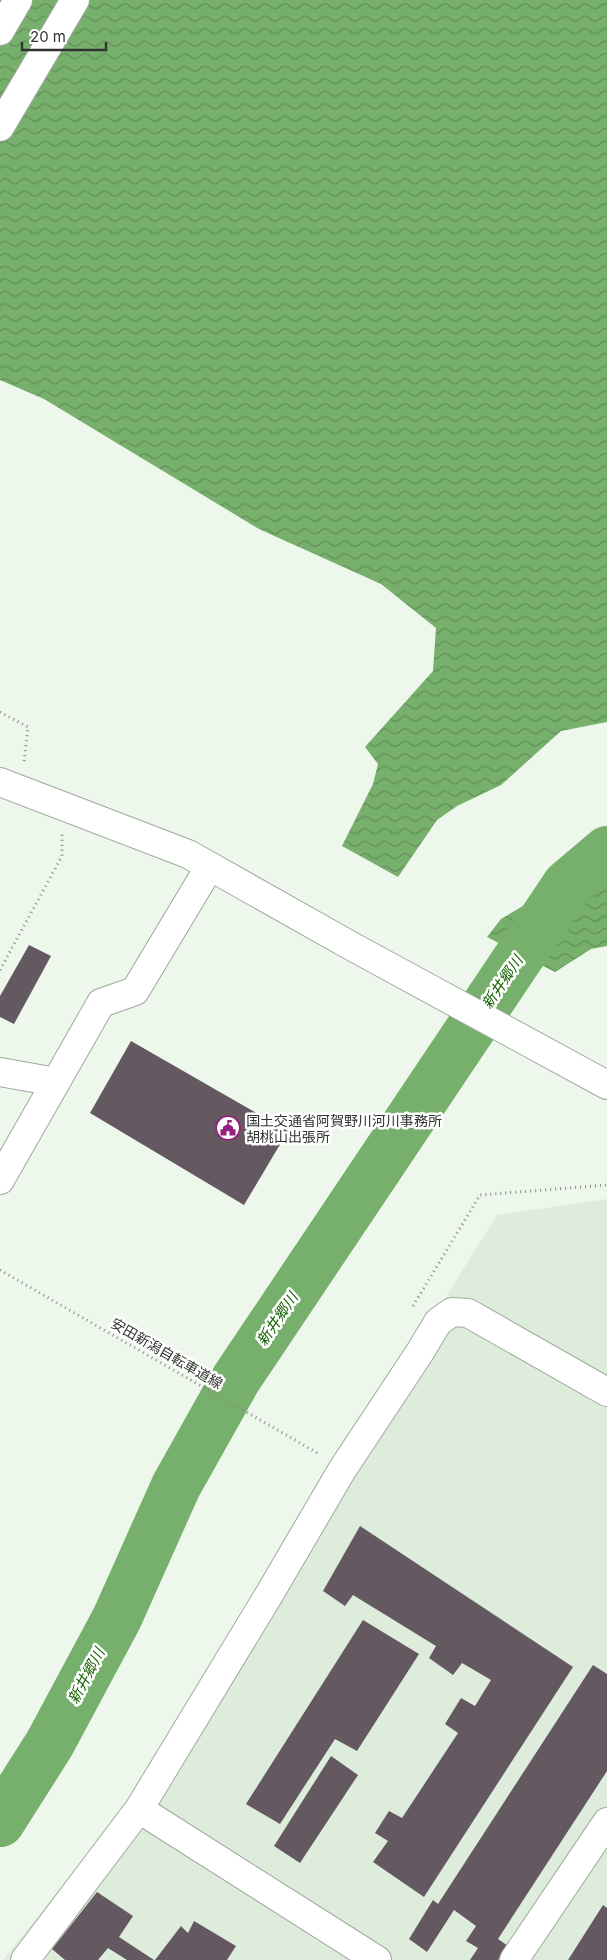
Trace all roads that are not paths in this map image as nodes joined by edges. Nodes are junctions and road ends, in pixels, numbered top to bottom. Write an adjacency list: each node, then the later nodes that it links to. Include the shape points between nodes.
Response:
1 (18, 0): 3 (main road)
2 (75, 0): 4 (main road)
3 (0, 31)
4 (0, 127)
5 (0, 782): 6 (main road, via 188,854)
6 (210, 866): 8 (main road, via 135,991 101,1003); 9 (main road)
7 (0, 1072): 8 (main road)
8 (56, 1082): 10 (main road)
9 (607, 1085)
10 (0, 1180)
11 (607, 1392): 12 (main road, via 468,1313 452,1312 438,1322 342,1470)
12 (138, 1809): 14 (main road); 15 (main road)
13 (607, 1822): 16 (main road)
14 (25, 1960)
15 (377, 1960)
16 (514, 1960)

